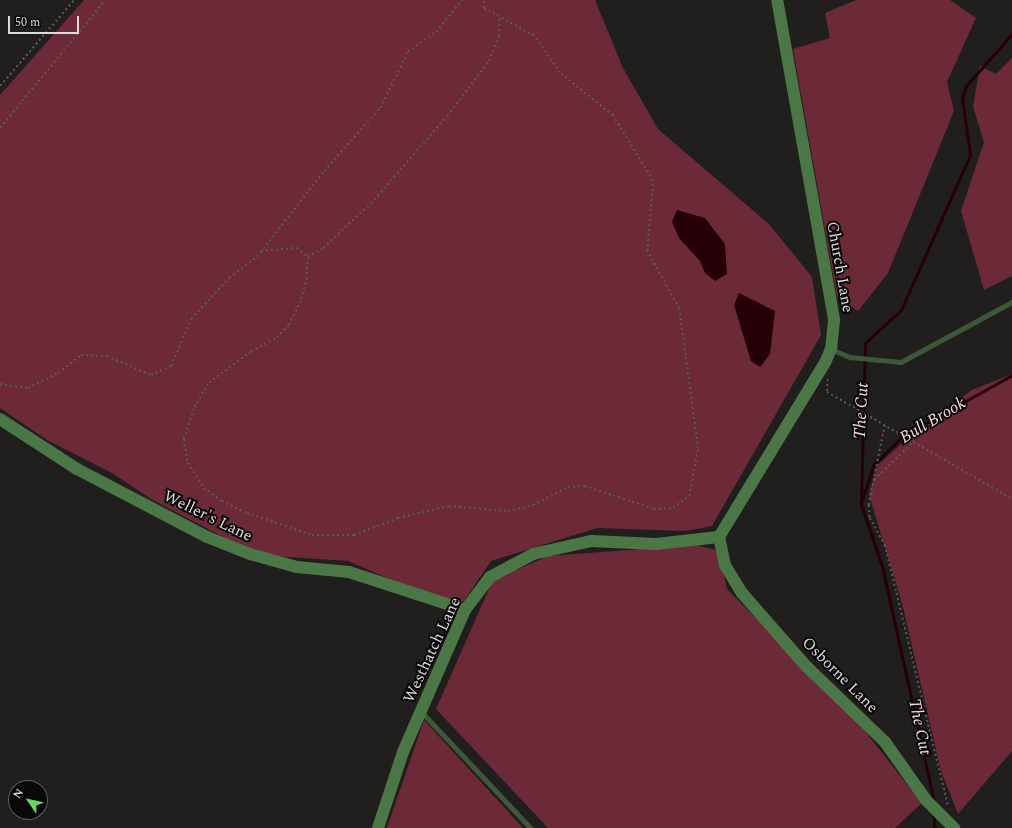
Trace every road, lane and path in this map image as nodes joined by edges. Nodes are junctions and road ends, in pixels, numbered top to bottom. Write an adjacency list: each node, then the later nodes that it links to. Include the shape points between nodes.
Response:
1 (74, 0): 7 (path)
2 (105, 0): 8 (path)
3 (462, 0): 9 (path, via 436,32 408,52 380,108 324,171)
4 (484, 0): 6 (path, via 483,8)
5 (777, 0): 12 (street, Church Lane, via 834,319)
6 (499, 17): 10 (path, via 499,36 489,61 447,116 374,200 323,248); 10 (path, via 534,36 560,73 612,116 652,181 647,251 679,309 698,449 689,496 673,508 654,509 585,486 568,487 533,505 508,511 449,506 398,518 354,535 312,535 247,513 222,500 204,488 188,463 184,439 194,409 208,384 251,352 275,339 289,326 301,301)
7 (0, 86)
8 (0, 128)
9 (261, 250): 10 (path, via 297,248); 14 (path, via 191,319 171,366 151,376 107,356 81,355 58,373 28,388)
10 (308, 257)
11 (1012, 302): 12 (lane, via 901,362 850,357)
12 (831, 350): 13 (street, Church Lane)
13 (825, 363): 16 (path, via 830,365 827,392); 20 (street, Church Lane)
14 (0, 384)
15 (0, 419): 21 (street, Weller's Lane, via 77,469 228,546 297,566 349,572)
16 (885, 425): 17 (path); 18 (path)
17 (914, 441): 18 (path); 19 (path)
18 (874, 482): 25 (path, via 870,518 885,545)
19 (1012, 499)
20 (719, 537): 21 (street, Westhatch Lane, via 656,544 591,541 533,554 490,577); 25 (street, Osborne Lane, via 725,565 742,593 806,666 885,742 926,800)
21 (465, 610): 22 (street, Westhatch Lane)
22 (421, 711): 23 (street, Westhatch Lane, via 403,752); 24 (lane, via 443,730)
23 (378, 828)
24 (531, 828)
25 (953, 828)

